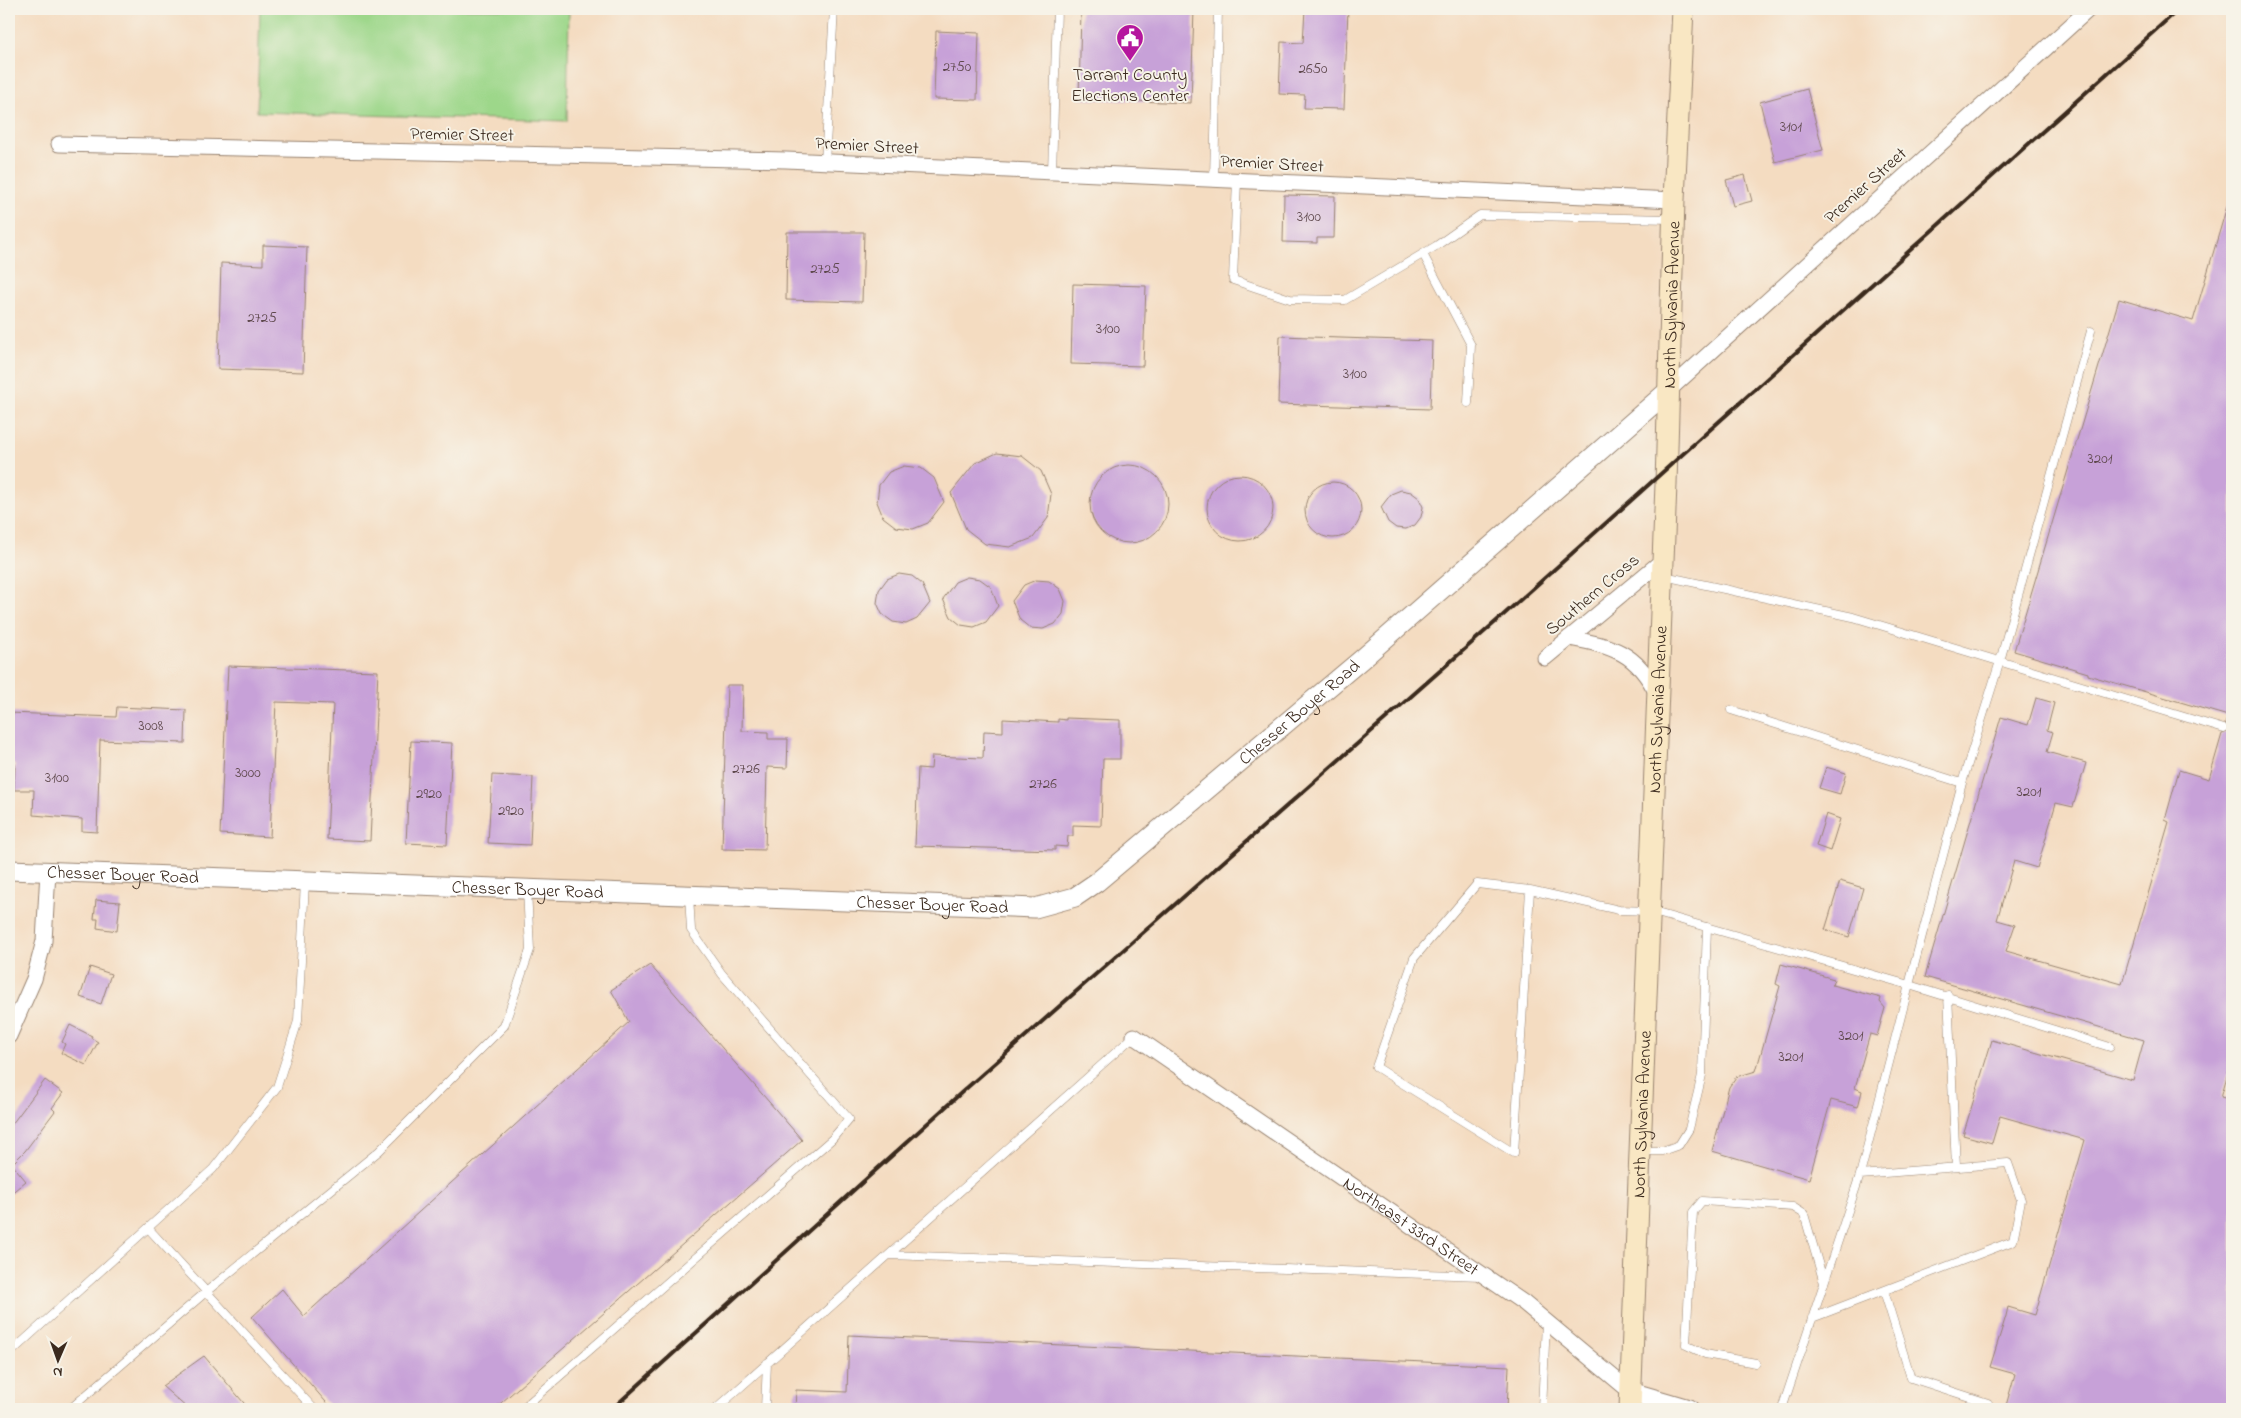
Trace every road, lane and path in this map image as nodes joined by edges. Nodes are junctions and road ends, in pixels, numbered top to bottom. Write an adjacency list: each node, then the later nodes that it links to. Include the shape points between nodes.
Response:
1 (834, 9): 7 (lane)
2 (1057, 9): 8 (lane)
3 (1218, 9): 9 (lane)
4 (1683, 9): 11 (main road, North Sylvania Avenue)
5 (2089, 9): 14 (street, Premier Street)
6 (59, 144): 7 (street, Premier Street)
7 (825, 162): 8 (street, Premier Street)
8 (1052, 172): 9 (street, Premier Street)
9 (1214, 179): 10 (street, Premier Street)
10 (1237, 180): 11 (street, Premier Street); 12 (lane, via 1232,280 1290,299 1345,300)
11 (1673, 210): 12 (lane, via 1480,215); 14 (main road, North Sylvania Avenue)
12 (1423, 254): 15 (lane, via 1472,344)
13 (2091, 331): 19 (lane)
14 (1668, 391): 16 (main road, North Sylvania Avenue); 29 (street, Chesser Boyer Road, via 1362,659 1075,897 1036,908)
15 (1468, 403)
16 (1662, 568): 17 (street, Southern Cross); 19 (lane, via 1853,616); 20 (main road, North Sylvania Avenue)
17 (1570, 638): 18 (street, Southern Cross); 20 (street, via 1606,645 1631,657 1649,678)
18 (1545, 658)
19 (2000, 661): 22 (lane); 23 (lane)
20 (1658, 696): 30 (main road, North Sylvania Avenue)
21 (1731, 710): 23 (lane)
22 (2224, 730)
23 (1962, 783): 32 (lane)
24 (9, 870): 25 (street, Chesser Boyer Road)
25 (48, 872): 26 (street, Chesser Boyer Road); 34 (street, via 44,941 34,979)
26 (305, 881): 27 (street, Chesser Boyer Road); 40 (lane, via 298,1021 277,1087 213,1169)
27 (527, 890): 29 (street, Chesser Boyer Road); 44 (lane, via 530,950 504,1026 379,1151)
28 (1530, 890): 28 (lane, via 1515,1134 1514,1153 1376,1067 1414,958 1477,884); 30 (lane, via 1619,910)
29 (689, 896): 55 (lane, via 691,930 722,974 849,1119 832,1139)
30 (1650, 911): 31 (lane); 37 (main road, North Sylvania Avenue)
31 (1706, 927): 32 (lane); 37 (lane, via 1702,1075 1689,1128 1679,1145 1662,1151)
32 (1909, 984): 33 (lane); 39 (lane)
33 (1948, 995): 36 (lane); 38 (lane)
34 (9, 1036)
35 (1134, 1036): 41 (lane); 42 (street, Northeast 33rd Street)
36 (2110, 1047)
37 (1641, 1151): 51 (main road, North Sylvania Avenue)
38 (1956, 1167): 39 (lane); 45 (lane, via 2008,1163 2021,1200 2013,1241)
39 (1860, 1174): 43 (lane)
40 (148, 1228): 44 (lane); 48 (lane)
41 (888, 1255): 42 (lane); 49 (lane)
42 (1486, 1276): 47 (street, Northeast 33rd Street)
43 (1824, 1283): 46 (lane); 50 (lane, via 1804,1214 1793,1207 1702,1201 1693,1212 1686,1345 1705,1354)
44 (206, 1291): 53 (lane); 54 (lane)
45 (1884, 1291): 46 (lane); 52 (lane, via 1911,1378)
46 (1812, 1318): 60 (lane)
47 (1546, 1322): 51 (street, Northeast 33rd Street); 58 (lane)
48 (9, 1354)
49 (767, 1363): 56 (lane); 57 (lane)
50 (1756, 1363)
51 (1631, 1401): 59 (street, Northeast 33rd Street)
52 (1988, 1403)
53 (70, 1409)
54 (314, 1409)
55 (522, 1409)
56 (716, 1409)
57 (765, 1409)
58 (1542, 1409)
59 (1689, 1409)
60 (1782, 1409)

